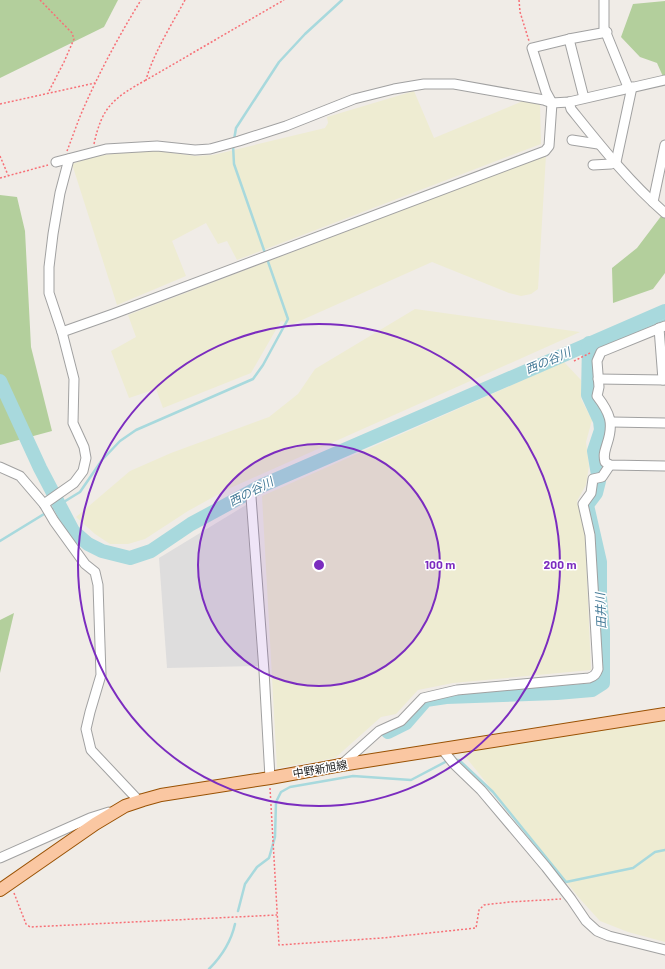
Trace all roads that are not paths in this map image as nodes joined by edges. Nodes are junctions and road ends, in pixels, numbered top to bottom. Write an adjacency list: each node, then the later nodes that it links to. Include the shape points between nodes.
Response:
1 (604, 0): 2 (street, via 604,28)
2 (607, 32): 3 (street); 5 (street)
3 (569, 39): 6 (street); 8 (street, via 532,48)
4 (665, 80): 5 (street)
5 (630, 87): 6 (street); 12 (street)
6 (584, 98): 7 (street)
7 (569, 102): 8 (street); 10 (street, via 571,109)
8 (552, 103): 17 (street, via 549,146 545,151); 17 (street, via 454,84 424,84 354,99 286,126 210,149 157,146 106,149 63,161 49,267 49,293)
9 (572, 140): 10 (street)
10 (598, 144): 12 (street)
11 (665, 145): 14 (street)
12 (616, 162): 13 (street); 14 (street)
13 (593, 165)
14 (653, 202): 15 (street)
15 (665, 213)
16 (662, 327): 18 (street, via 601,352 597,361); 19 (street)
17 (62, 332): 26 (street, via 74,379 73,423 86,458 83,471 74,483)
18 (598, 379): 19 (street); 20 (street, via 597,396)
19 (664, 380)
20 (612, 422): 21 (street); 22 (street, via 603,455 604,462)
21 (665, 423)
22 (610, 465): 23 (street); 29 (street, via 602,478 593,479 591,493 583,504 590,535 598,669 594,677 457,690 423,698 401,721 379,731)
23 (665, 466)
24 (0, 467): 26 (street, via 20,476)
25 (251, 498): 30 (street)
26 (44, 504): 31 (street, via 85,564 95,572 98,585 101,675 86,729 91,750)
27 (665, 714): 28 (main road, 中野新旭線)
28 (442, 749): 29 (main road, 中野新旭線); 35 (street, via 481,790 546,867 586,921 597,931)
29 (341, 764): 30 (main road, 中野新旭線)
30 (270, 778): 31 (main road, 中野新旭線, via 161,795)
31 (139, 801): 32 (main road, 中野新旭線)
32 (125, 806): 33 (street, via 90,818); 34 (main road, 中野新旭線)
33 (0, 858)
34 (0, 890)
35 (665, 950)

